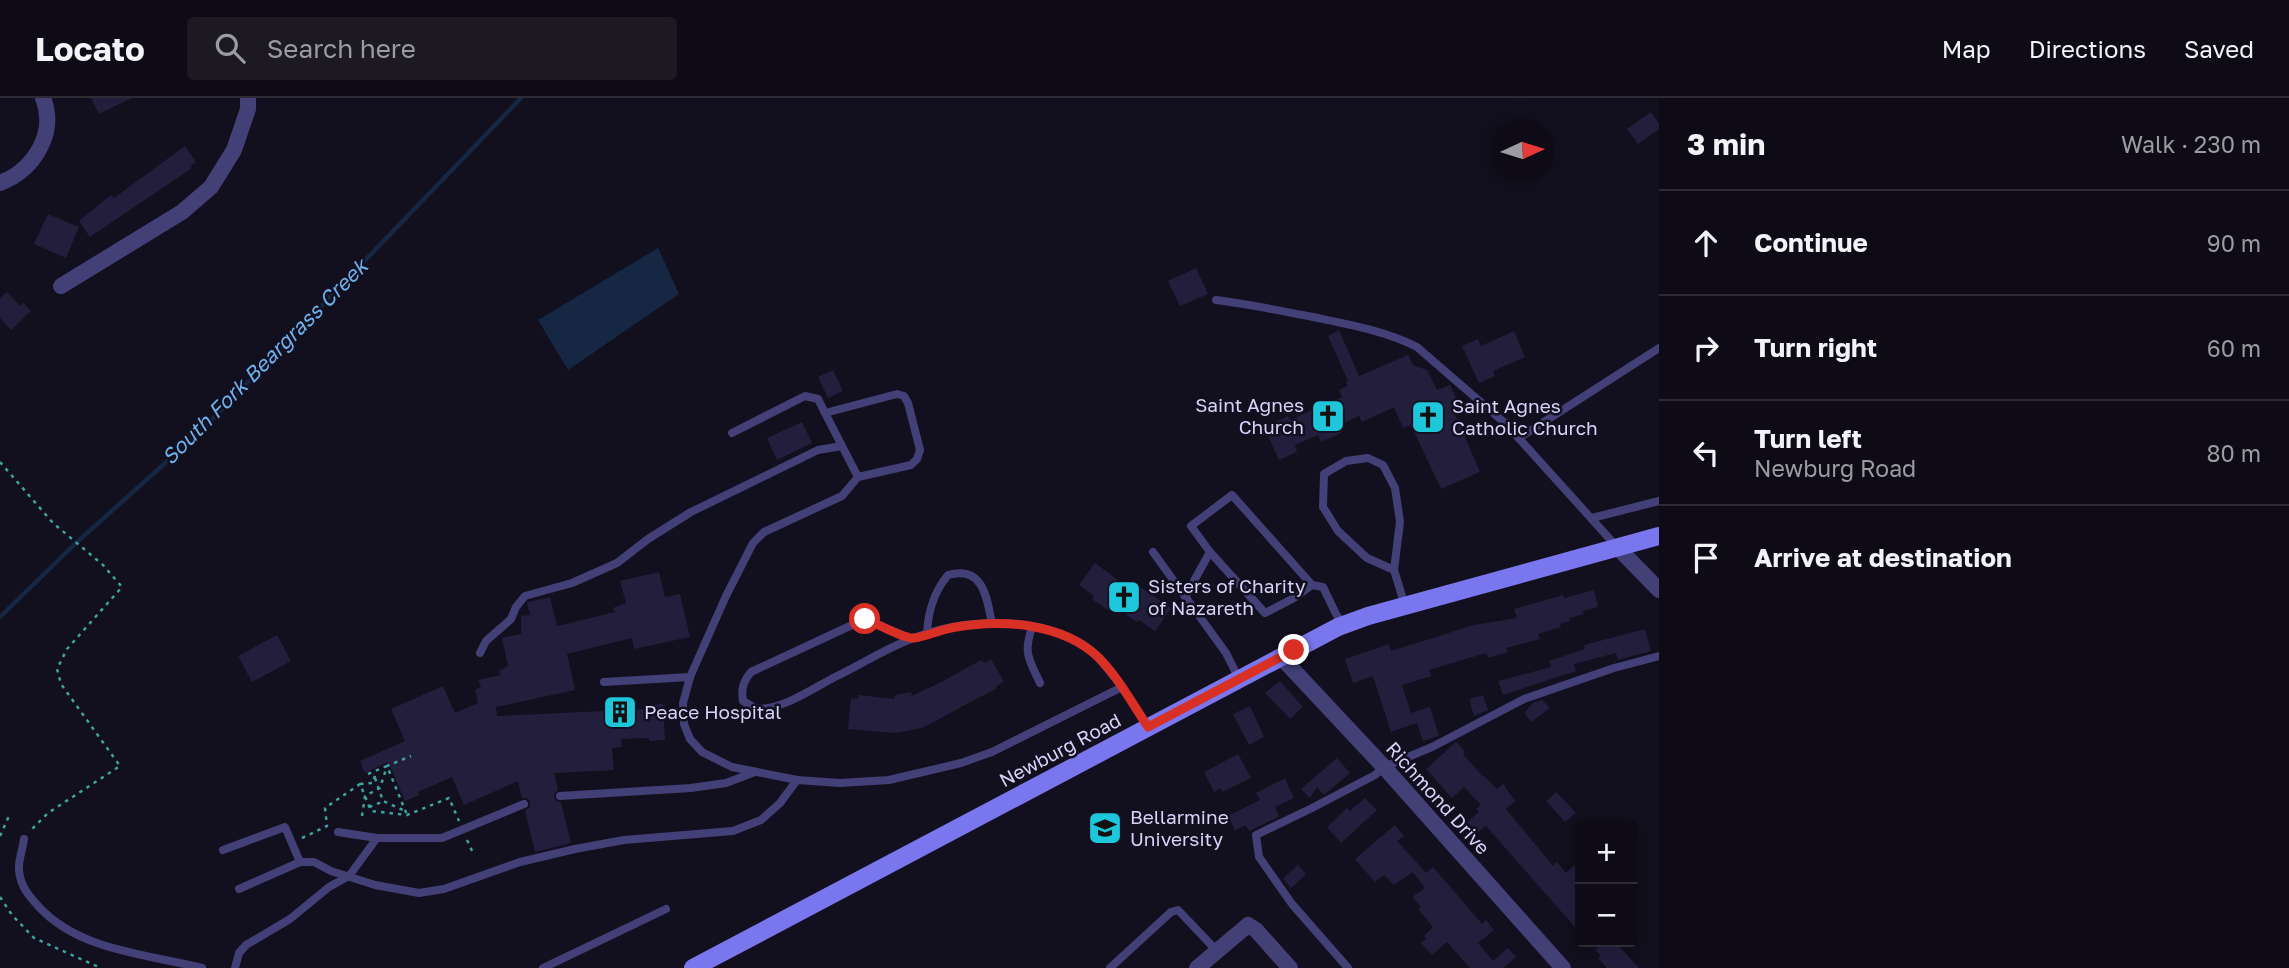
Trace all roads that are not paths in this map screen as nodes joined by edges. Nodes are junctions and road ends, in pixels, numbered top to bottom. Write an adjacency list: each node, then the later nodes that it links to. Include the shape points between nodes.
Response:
1 (43, 98): 3 (street, via 48,122 42,144 22,170)
2 (248, 98): 4 (street, via 234,150 212,187 182,212)
3 (0, 183)
4 (61, 286)
5 (1216, 300): 9 (lane, via 1349,324 1406,341)
6 (1659, 348): 9 (lane)
7 (825, 413): 8 (lane, via 818,399 804,396); 10 (lane); 11 (lane, via 897,394 908,402 920,450 917,459 911,465)
8 (732, 433)
9 (1519, 438): 13 (lane)
10 (842, 446): 11 (lane); 28 (lane, via 818,450 691,512 617,563 572,583 525,596)
11 (858, 477): 31 (lane, via 842,496 764,532 753,543)
12 (1659, 501): 13 (lane)
13 (1592, 518): 15 (lane)
14 (1659, 536): 15 (main road, Newburg Road)
15 (1617, 547): 20 (street); 22 (main road, Newburg Road)
16 (1153, 552): 21 (lane)
17 (1210, 552): 19 (lane, via 1265,613); 19 (lane, via 1191,526 1232,495); 21 (lane)
18 (1394, 570): 18 (lane, via 1400,522 1395,488 1383,465 1368,458 1346,461 1324,474 1323,506 1338,531 1367,558); 22 (lane)
19 (1312, 585): 24 (lane, via 1323,587)
20 (1659, 590)
21 (1185, 597): 32 (lane, via 1226,653)
22 (1405, 606): 24 (main road, Newburg Road)
23 (992, 625): 25 (lane); 26 (lane, via 956,626); 26 (lane, via 981,584 956,573 948,575 933,600)
24 (1344, 625): 30 (main road, Newburg Road)
25 (1032, 627): 34 (lane, via 1027,654); 35 (lane, via 1083,645)
26 (927, 634): 27 (lane)
27 (911, 639): 27 (lane, via 865,619 751,673 744,680 743,701 757,709 783,704)
28 (480, 653)
29 (1659, 656): 37 (lane, via 1524,699)
30 (1281, 657): 32 (main road, Newburg Road); 37 (street, Richmond Drive)
31 (690, 677): 33 (lane); 38 (lane, via 682,703 690,739 702,752)
32 (1238, 679): 36 (main road, Newburg Road)
33 (604, 682)
34 (1040, 683)
35 (1122, 687): 36 (lane); 39 (lane, via 961,763 889,780)
36 (1148, 727): 55 (main road, Newburg Road)
37 (1384, 767): 58 (lane, via 1256,835 1259,857 1272,876); 59 (street, Richmond Drive)
38 (755, 772): 39 (lane); 40 (lane, via 691,789)
39 (797, 780): 47 (lane, via 761,820 733,831 575,849 419,893 375,886)
40 (560, 796)
41 (524, 804): 43 (lane, via 442,838)
42 (338, 832): 43 (lane)
43 (377, 838): 47 (lane)
44 (24, 839): 52 (lane, via 19,869 25,893 52,922 120,951)
45 (223, 850): 46 (lane, via 285,827)
46 (300, 862): 47 (lane, via 314,862); 48 (lane)
47 (349, 876): 53 (lane, via 246,945)
48 (239, 888)
49 (666, 909): 54 (lane)
50 (1217, 951): 51 (street, via 1248,925); 56 (lane, via 1178,910); 57 (street)
51 (1282, 965)
52 (202, 968)
53 (235, 968)
54 (543, 968)
55 (692, 968)
56 (1110, 968)
57 (1197, 968)
58 (1349, 968)
59 (1563, 968)

